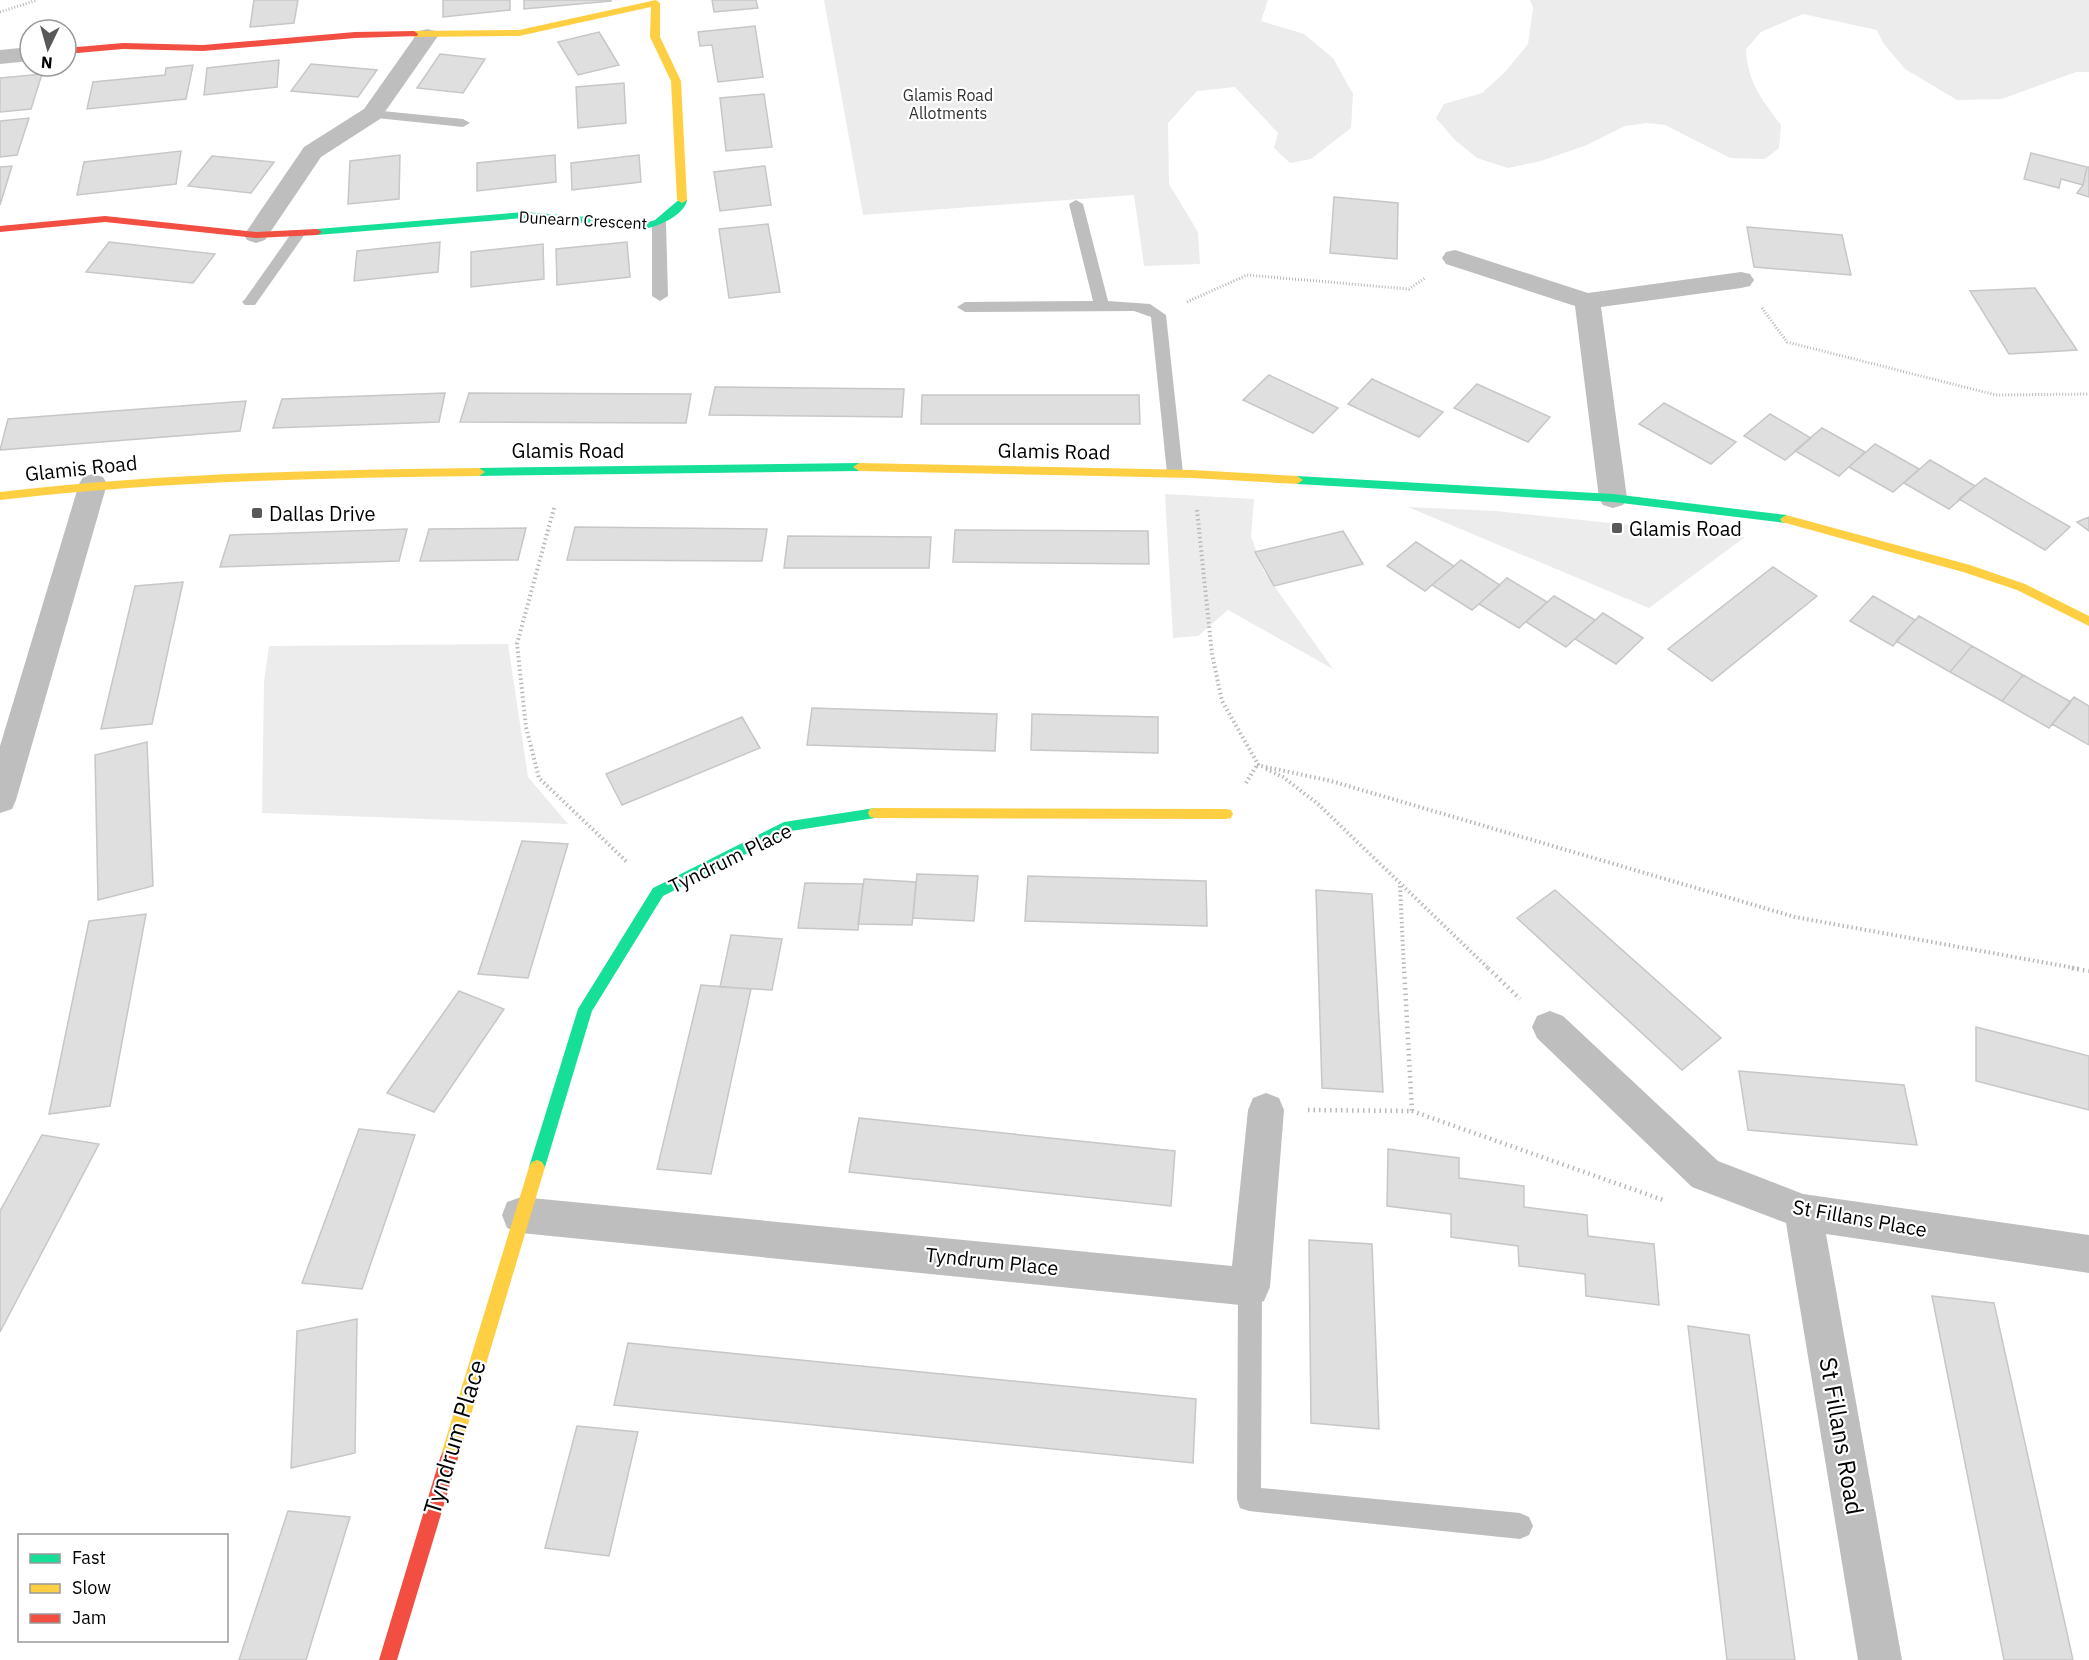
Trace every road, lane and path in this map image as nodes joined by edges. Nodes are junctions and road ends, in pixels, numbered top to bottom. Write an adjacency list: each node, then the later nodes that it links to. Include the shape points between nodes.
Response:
1 (37, 0): 2 (path)
2 (0, 12)
3 (427, 36): 4 (street, Dunearn Crescent, via 355,35 203,48 123,46); 7 (street); 10 (street, Dunearn Crescent, via 519,33 656,3 655,37 676,81 682,204)
4 (78, 50)
5 (18, 55): 6 (street)
6 (0, 57)
7 (372, 114): 8 (lane); 13 (street, via 312,152)
8 (462, 123)
9 (1076, 204): 19 (lane)
10 (660, 222): 12 (street, Dunearn Crescent, via 649,225 524,215); 16 (lane)
11 (0, 229): 13 (street, Dunearn Crescent, via 105,219)
12 (298, 234): 13 (street, Dunearn Crescent); 18 (lane)
13 (256, 235)
14 (1455, 258): 17 (street); 21 (path, via 1409,289 1247,275)
15 (1741, 280): 17 (street); 22 (path, via 1787,342 1996,395)
16 (660, 296)
17 (1587, 301): 28 (street)
18 (250, 303)
19 (1102, 306): 20 (lane); 21 (lane, via 1134,306)
20 (965, 307)
21 (1158, 315): 24 (lane)
22 (2089, 394)
23 (565, 470): 24 (street, Glamis Road, via 842,468); 26 (street, Glamis Road, via 281,474); 34 (path, via 517,644 526,728 539,778)
24 (1175, 473): 25 (street, Glamis Road)
25 (1192, 474): 28 (street, Glamis Road); 30 (path, via 1212,654 1222,701)
26 (93, 484): 27 (street, Glamis Road); 31 (street)
27 (0, 496)
28 (1613, 498): 29 (street, Glamis Road, via 1797,520 2021,587)
29 (2089, 621)
30 (1257, 765): 33 (path, via 1284,777 1318,804); 35 (path, via 1331,781 1795,917)
31 (0, 800)
32 (1226, 814): 34 (street, Tyndrum Place, via 875,813 789,826)
33 (1400, 885): 36 (path); 38 (path)
34 (658, 892): 41 (street, Tyndrum Place, via 585,1009)
35 (2089, 971)
36 (1550, 1027): 40 (street, St Fillans Place, via 1705,1174)
37 (1266, 1110): 38 (path); 43 (street)
38 (1412, 1111): 39 (path)
39 (1676, 1204)
40 (1803, 1212): 42 (street, St Fillans Place); 46 (street, St Fillans Road)
41 (521, 1215): 43 (street, Tyndrum Place); 45 (street, Tyndrum Place)
42 (2089, 1254)
43 (1250, 1287): 44 (lane, via 1249,1499)
44 (1520, 1526)
45 (388, 1660)
46 (1880, 1660)

